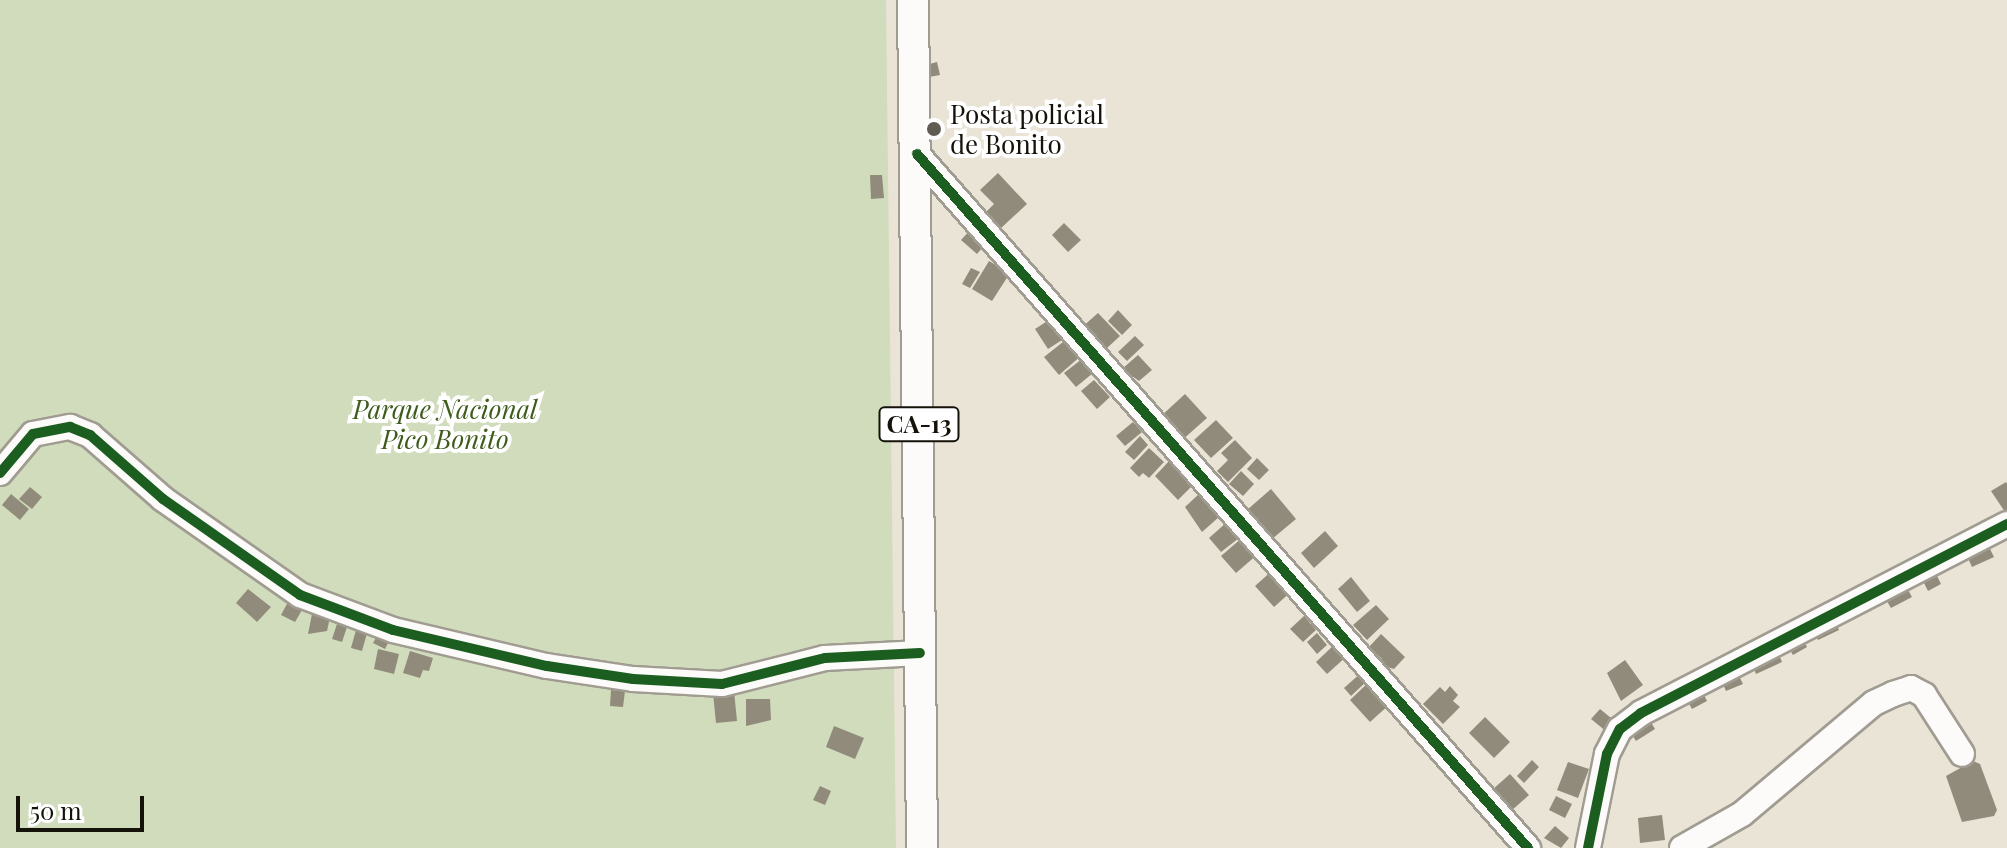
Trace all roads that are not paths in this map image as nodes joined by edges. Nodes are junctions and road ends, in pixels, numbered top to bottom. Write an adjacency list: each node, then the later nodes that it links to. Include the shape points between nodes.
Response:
1 (913, 0): 2 (main road, CA-13)
2 (917, 154): 5 (main road, CA-13); 8 (street)
3 (0, 473): 5 (street, via 33,434 70,427 90,435 163,499 300,595 393,630 547,666 633,679 722,684 825,658)
4 (2007, 524): 9 (street, via 1641,713 1620,729 1607,754)
5 (920, 653): 7 (main road, CA-13)
6 (1962, 754): 10 (street, via 1924,695 1911,688 1893,694 1874,703 1742,814)
7 (922, 848)
8 (1528, 848)
9 (1588, 848)
10 (1682, 848)

